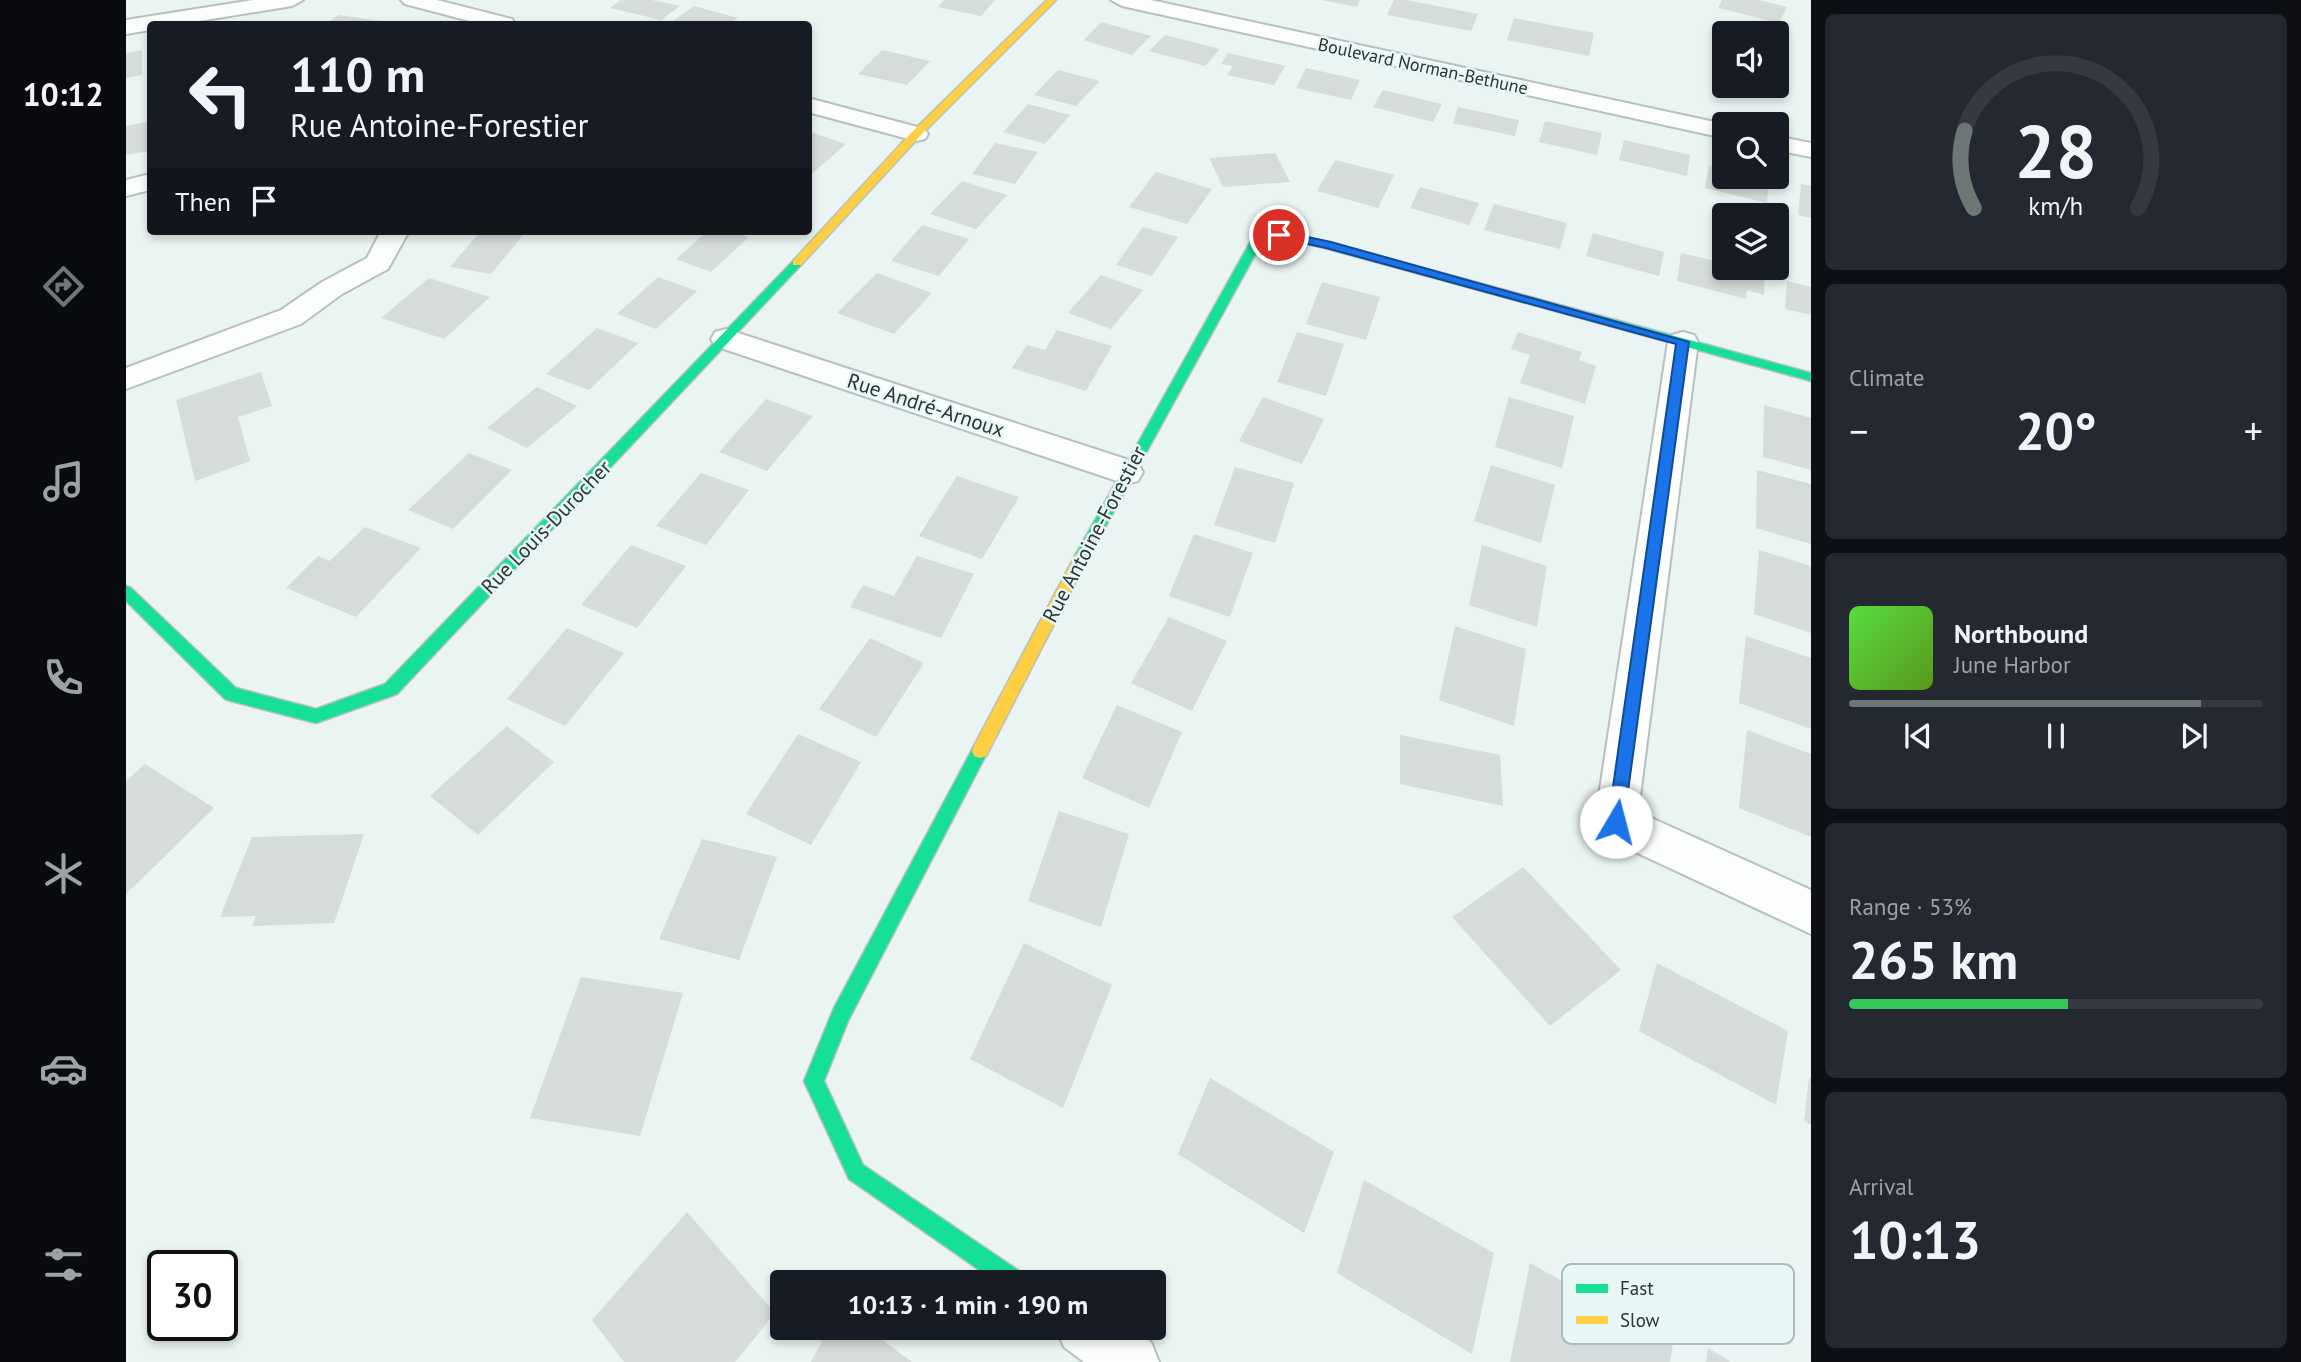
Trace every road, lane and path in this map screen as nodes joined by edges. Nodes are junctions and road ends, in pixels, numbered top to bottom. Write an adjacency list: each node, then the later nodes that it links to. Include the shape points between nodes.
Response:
1 (292, 0): 5 (street)
2 (412, 0): 6 (street)
3 (1052, 0): 11 (street, Rue Louis-Durocher)
4 (1122, 0): 10 (street, Boulevard Norman-Bethune)
5 (163, 21)
6 (492, 21)
7 (147, 24): 8 (street)
8 (126, 27)
9 (812, 106): 11 (street)
10 (1712, 128)
11 (916, 134): 17 (street, Rue Louis-Durocher)
12 (1789, 146): 13 (street)
13 (1811, 150)
14 (147, 183): 15 (street)
15 (126, 188)
16 (393, 235): 20 (street, via 378,263 291,317)
17 (726, 339): 21 (street, Rue André-Arnoux); 22 (street, Rue Louis-Durocher, via 391,689 316,716 231,694)
18 (1683, 342): 19 (street, Rue Antoine-Forestier); 21 (street, Rue Antoine-Forestier, via 1327,245 1279,235 1258,239); 23 (street, via 1616,822)
19 (1811, 377)
20 (126, 379)
21 (1126, 472): 24 (street, Rue Antoine-Forestier, via 841,1015 814,1081 856,1172)
22 (126, 592)
23 (1811, 912)
24 (998, 1270)
25 (1100, 1340): 26 (street)
26 (1131, 1362)

